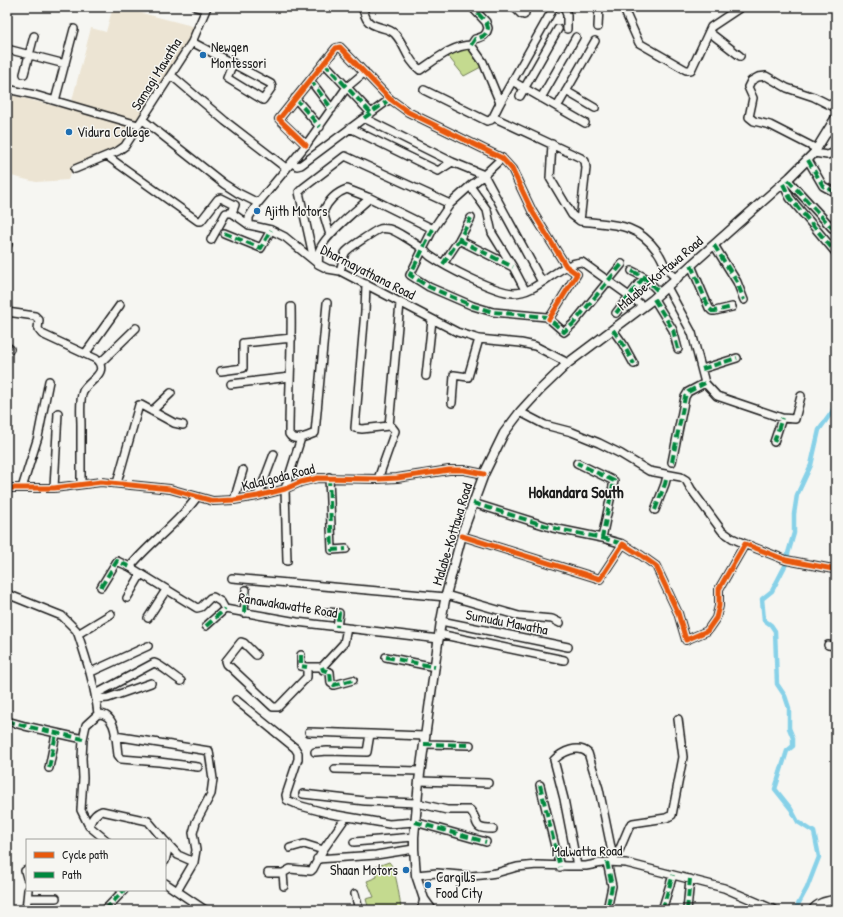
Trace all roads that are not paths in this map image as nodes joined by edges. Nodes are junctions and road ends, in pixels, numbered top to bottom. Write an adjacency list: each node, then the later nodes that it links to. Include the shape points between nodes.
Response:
1 (196, 7): 11 (street)
2 (362, 7): 21 (street, via 368,22 394,33 413,64 420,70 447,53)
3 (472, 7): 21 (street, via 486,22 488,28 487,34 475,38)
4 (514, 7): 5 (street, via 524,15)
5 (524, 7)
6 (554, 7): 32 (street)
7 (564, 7): 14 (street)
8 (599, 7): 12 (street)
9 (623, 7): 16 (street, via 639,43 686,70 691,70)
10 (741, 7): 16 (street, via 711,27)
11 (206, 8): 20 (street, Samagi Mawatha)
12 (598, 27)
13 (558, 29): 34 (street)
14 (567, 29)
15 (74, 30): 26 (street)
16 (709, 32): 24 (street)
17 (34, 36): 23 (street)
18 (576, 37): 41 (street)
19 (595, 41): 37 (street)
20 (192, 42): 27 (street); 30 (street, Samagi Mawatha)
21 (471, 45): 43 (street, via 483,62)
22 (7, 49): 23 (street)
23 (29, 55): 26 (street); 29 (street)
24 (740, 56)
25 (324, 63): 28 (street, via 336,48 340,47); 31 (street); 33 (street)
26 (65, 64): 39 (street)
27 (233, 64): 27 (street, via 271,84 272,87 263,100 227,78)
28 (365, 72): 33 (street); 42 (street)
29 (24, 74)
30 (171, 75): 52 (street, Samagi Mawatha); 64 (street)
31 (310, 80): 40 (street); 47 (street)
32 (512, 81): 34 (street); 43 (street)
33 (347, 88): 47 (street); 48 (street)
34 (524, 88): 38 (street); 41 (street)
35 (7, 89): 52 (street)
36 (424, 90): 49 (street, via 487,121)
37 (566, 92): 44 (street); 45 (street)
38 (520, 96)
39 (56, 97)
40 (295, 98): 54 (street); 57 (street, via 279,119)
41 (541, 98): 44 (street)
42 (390, 99): 48 (street); 61 (street, via 408,112)
43 (500, 103): 49 (street)
44 (557, 107): 53 (street)
45 (595, 108)
46 (836, 108): 59 (street, via 787,88 766,76 758,76 751,81 748,88 753,98 749,117 770,125)
47 (332, 109): 54 (street)
48 (371, 113): 51 (street)
49 (493, 117): 56 (street)
50 (836, 117): 59 (main road, Malabe-Kottawa Road)
51 (364, 118): 55 (street); 62 (street)
52 (140, 123): 60 (street, Samagi Mawatha, via 125,146); 71 (street, via 224,184)
53 (585, 123)
54 (320, 127): 57 (street)
55 (350, 128): 62 (street, via 438,171); 63 (street, via 302,165)
56 (552, 144): 75 (street, via 550,178 572,215); 75 (street, via 585,161)
57 (306, 145): 63 (street)
58 (836, 152): 59 (street, via 827,156)
59 (813, 154): 67 (main road, Malabe-Kottawa Road); 69 (street, via 823,186)
60 (107, 156): 65 (street, Samagi Mawatha); 73 (street, via 198,221 201,221 221,198 235,205)
61 (502, 158): 66 (street); 91 (street, via 512,169 532,211)
62 (452, 162): 66 (street)
63 (292, 163): 64 (street)
64 (286, 168): 71 (street)
65 (75, 169)
66 (484, 175): 68 (street); 98 (street)
67 (785, 182): 77 (street); 84 (main road, Malabe-Kottawa Road); 86 (street, via 790,198)
68 (470, 186): 72 (street); 92 (street, via 487,210 492,233)
69 (836, 193)
70 (370, 198): 78 (street); 81 (street); 81 (street, via 347,189 327,202 323,212)
71 (258, 203): 76 (street, via 249,217)
72 (450, 204): 78 (street); 87 (street, via 345,156 299,192)
73 (232, 213): 76 (street); 82 (street, via 226,213)
74 (471, 218): 83 (street)
75 (580, 221): 96 (street, via 632,229 657,251)
76 (249, 225): 79 (street, Dharmayathana Road)
77 (832, 228)
78 (433, 229): 85 (street)
79 (271, 230): 80 (street, via 261,248); 87 (street, Dharmayathana Road, via 285,237)
80 (224, 233)
81 (330, 235): 87 (street, via 319,250)
82 (211, 240)
83 (459, 240): 88 (street); 92 (street)
84 (714, 245): 90 (main road, Malabe-Kottawa Road); 104 (street, via 737,282)
85 (423, 249): 88 (street); 93 (street, via 391,230 380,229 346,252); 113 (street, via 410,275 429,287 493,312)
86 (836, 253)
87 (316, 262): 93 (street, Dharmayathana Road, via 328,269)
88 (443, 264): 101 (street, via 497,290 514,293)
89 (622, 264): 97 (street)
90 (691, 265): 96 (main road, Malabe-Kottawa Road); 110 (street, via 709,308 714,311)
91 (566, 266): 97 (street, via 582,262); 98 (street); 113 (street, via 577,274)
92 (513, 267): 101 (street)
93 (340, 271): 99 (street, Dharmayathana Road)
94 (632, 271): 95 (street)
95 (644, 277): 102 (street); 103 (street)
96 (676, 279): 100 (main road, Malabe-Kottawa Road)
97 (608, 280): 102 (street); 113 (street, via 574,324 564,332)
98 (542, 282): 101 (street)
99 (366, 284): 106 (street, Dharmayathana Road); 140 (street, via 355,428)
100 (667, 287): 103 (main road, Malabe-Kottawa Road); 125 (street, via 692,332)
101 (525, 290)
102 (630, 296): 108 (street); 112 (street)
103 (657, 296): 108 (main road, Malabe-Kottawa Road); 119 (street, via 673,330)
104 (744, 300)
105 (327, 303): 141 (street, via 315,433)
106 (400, 303): 114 (street, Dharmayathana Road); 140 (street)
107 (120, 305): 120 (street)
108 (644, 306): 116 (main road, Malabe-Kottawa Road)
109 (291, 307): 117 (street)
110 (732, 307)
111 (7, 312): 120 (street, via 35,316 40,320 38,329 42,334)
112 (616, 313)
113 (549, 319)
114 (432, 320): 118 (street, Dharmayathana Road); 127 (street)
115 (136, 328): 122 (street)
116 (613, 330): 123 (main road, Malabe-Kottawa Road); 124 (street)
117 (292, 338): 126 (street, via 243,343 243,368); 128 (street)
118 (479, 339): 123 (street, Dharmayathana Road, via 536,346); 134 (street, via 468,377 454,375)
119 (678, 349)
120 (85, 354): 122 (street)
121 (737, 358): 125 (street)
122 (100, 363): 152 (street, via 101,369 98,374 83,391)
123 (568, 363): 136 (main road, Malabe-Kottawa Road)
124 (634, 364)
125 (702, 369): 130 (street)
126 (221, 371)
127 (426, 376)
128 (290, 377): 131 (street); 141 (street, via 289,434 291,437)
129 (49, 381): 154 (street, via 38,437)
130 (705, 383): 138 (street, via 717,396); 144 (street, via 684,397)
131 (231, 384)
132 (171, 393): 135 (street)
133 (801, 396): 138 (street, via 795,419)
134 (452, 403)
135 (152, 411): 139 (street); 151 (street, via 139,405)
136 (520, 412): 147 (main road, Malabe-Kottawa Road, via 504,433); 148 (street, via 545,426 572,432 599,443 649,471)
137 (58, 413): 155 (street)
138 (782, 418): 142 (street)
139 (183, 425)
140 (389, 426): 150 (street, via 395,431)
141 (301, 438): 156 (street)
142 (774, 442)
143 (274, 454): 157 (street)
144 (672, 462)
145 (577, 463): 163 (street, via 614,481)
146 (243, 470): 159 (street)
147 (484, 474): 150 (street, Kalalgoda Road, via 449,470); 160 (main road, Malabe-Kottawa Road)
148 (667, 476): 161 (street); 165 (street, via 686,480 722,530)
149 (329, 477): 150 (street, Kalalgoda Road); 156 (street, Kalalgoda Road, via 301,482); 166 (street, via 332,550)
150 (378, 480)
151 (117, 483): 152 (street, Kalalgoda Road); 158 (street, Kalalgoda Road, via 170,489)
152 (81, 484): 155 (street, Kalalgoda Road)
153 (7, 488): 154 (street, Kalalgoda Road)
154 (22, 488): 155 (street, Kalalgoda Road)
155 (54, 488)
156 (285, 489): 157 (street, Kalalgoda Road); 167 (street)
157 (258, 496): 159 (street, Kalalgoda Road)
158 (197, 497): 159 (street, Kalalgoda Road, via 213,501); 168 (street)
159 (234, 500)
160 (473, 503): 162 (main road, Malabe-Kottawa Road); 163 (street, via 553,528)
161 (655, 510)
162 (462, 536): 164 (street, via 600,579); 176 (main road, Malabe-Kottawa Road)
163 (602, 538): 164 (street)
164 (623, 544): 165 (street, via 656,566 678,613 686,640 707,631 716,618 719,590)
165 (745, 544): 169 (street, via 786,560)
166 (346, 549)
167 (288, 561)
168 (130, 568): 170 (street, Ranawakawatte Road); 172 (street, Ranawakawatte Road, via 117,561)
169 (836, 568)
170 (141, 574): 173 (street, Ranawakawatte Road); 177 (street)
171 (232, 578): 176 (street)
172 (101, 587)
173 (166, 590): 178 (street, Ranawakawatte Road, via 197,608 213,598 221,602); 182 (street)
174 (246, 590): 180 (street)
175 (7, 594): 188 (street, via 62,616)
176 (446, 596): 183 (main road, Malabe-Kottawa Road); 184 (street, via 519,616)
177 (127, 598)
178 (225, 609): 180 (street, Ranawakawatte Road); 185 (street)
179 (326, 612): 186 (street, via 339,613)
180 (244, 613): 186 (street, Ranawakawatte Road)
181 (111, 614): 188 (street)
182 (148, 618)
183 (441, 621): 189 (main road, Malabe-Kottawa Road); 191 (street, Sumudu Mawatha)
184 (560, 622)
185 (206, 626)
186 (337, 626): 187 (street, Ranawakawatte Road)
187 (347, 628): 189 (street, Ranawakawatte Road); 198 (street, via 344,643)
188 (78, 634): 199 (street)
189 (439, 637): 195 (street, Ranawakawatte Road); 196 (main road, Malabe-Kottawa Road)
190 (148, 646): 199 (street)
191 (568, 647)
192 (256, 655): 197 (street, via 241,642 226,661 273,707 278,707 307,677)
193 (301, 655): 197 (street, via 300,665)
194 (386, 657): 196 (street)
195 (564, 660)
196 (435, 666): 213 (main road, Malabe-Kottawa Road)
197 (307, 667): 198 (street)
198 (322, 667): 200 (street, via 323,670 330,672 331,683 334,685)
199 (91, 672): 203 (street)
200 (353, 680)
201 (181, 681): 203 (street, via 154,663)
202 (151, 683): 203 (street, via 108,698)
203 (96, 696): 205 (street)
204 (236, 700): 225 (street, via 298,753 298,763 286,795 287,800 316,811)
205 (98, 714): 211 (street, via 108,717 113,723); 212 (street, via 86,725)
206 (678, 719): 239 (street, via 683,757 672,815 633,822)
207 (7, 720): 209 (street)
208 (310, 732): 210 (street)
209 (56, 734): 212 (street); 217 (street)
210 (370, 734): 213 (street); 215 (street, via 366,752)
211 (115, 736): 216 (street, via 121,759); 240 (street, via 209,751 214,779 211,794 193,833 196,850)
212 (83, 739): 227 (street, via 81,810)
213 (424, 740): 214 (street); 219 (main road, Malabe-Kottawa Road)
214 (470, 745)
215 (315, 752)
216 (198, 767)
217 (49, 768)
218 (334, 769): 219 (street)
219 (420, 771): 220 (main road, Malabe-Kottawa Road)
220 (419, 781): 221 (street); 224 (main road, Malabe-Kottawa Road)
221 (488, 783)
222 (540, 785): 241 (street)
223 (303, 794): 224 (street)
224 (417, 804): 226 (main road, Malabe-Kottawa Road); 228 (street, via 447,810 470,810 479,827)
225 (346, 817): 226 (street, via 389,824); 237 (street)
226 (415, 822): 229 (main road, Malabe-Kottawa Road); 234 (street)
227 (89, 826): 230 (street); 231 (street, via 97,813 102,811 148,821)
228 (493, 829)
229 (414, 837): 233 (street); 236 (main road, Malabe-Kottawa Road)
230 (105, 839)
231 (163, 839)
232 (166, 842): 240 (street, via 178,855)
233 (354, 842)
234 (486, 842)
235 (290, 848): 237 (street, via 304,844)
236 (414, 849): 238 (street, via 376,855); 245 (main road, Malabe-Kottawa Road)
237 (323, 850): 238 (street)
238 (318, 859): 244 (street, via 311,871 290,869)
239 (612, 861): 242 (street, Malwatta Road); 242 (street, via 599,789 588,753 584,750 573,750 559,755 554,760); 246 (street, Malwatta Road); 263 (street, via 612,886)
240 (194, 862): 251 (street)
241 (560, 866): 242 (street, Malwatta Road); 245 (street, Malwatta Road, via 530,865 471,876 437,873)
242 (576, 866)
243 (268, 872): 244 (street)
244 (283, 874): 249 (street)
245 (416, 875): 255 (main road, Malabe-Kottawa Road)
246 (673, 875): 247 (street, Malwatta Road); 264 (street)
247 (690, 879): 265 (street); 266 (street, Malwatta Road, via 724,888)
248 (166, 884): 251 (street)
249 (284, 886)
250 (123, 891): 258 (street)
251 (177, 891): 259 (street)
252 (28, 894): 254 (street); 257 (street)
253 (355, 894): 260 (street)
254 (56, 898)
255 (424, 899): 261 (street); 262 (main road, Malabe-Kottawa Road)
256 (836, 899): 267 (street, via 822,902)
257 (26, 910)
258 (105, 910)
259 (205, 910)
260 (359, 910)
261 (421, 910)
262 (432, 910)
263 (608, 910)
264 (662, 910)
265 (687, 910)
266 (775, 910)
267 (812, 910)

